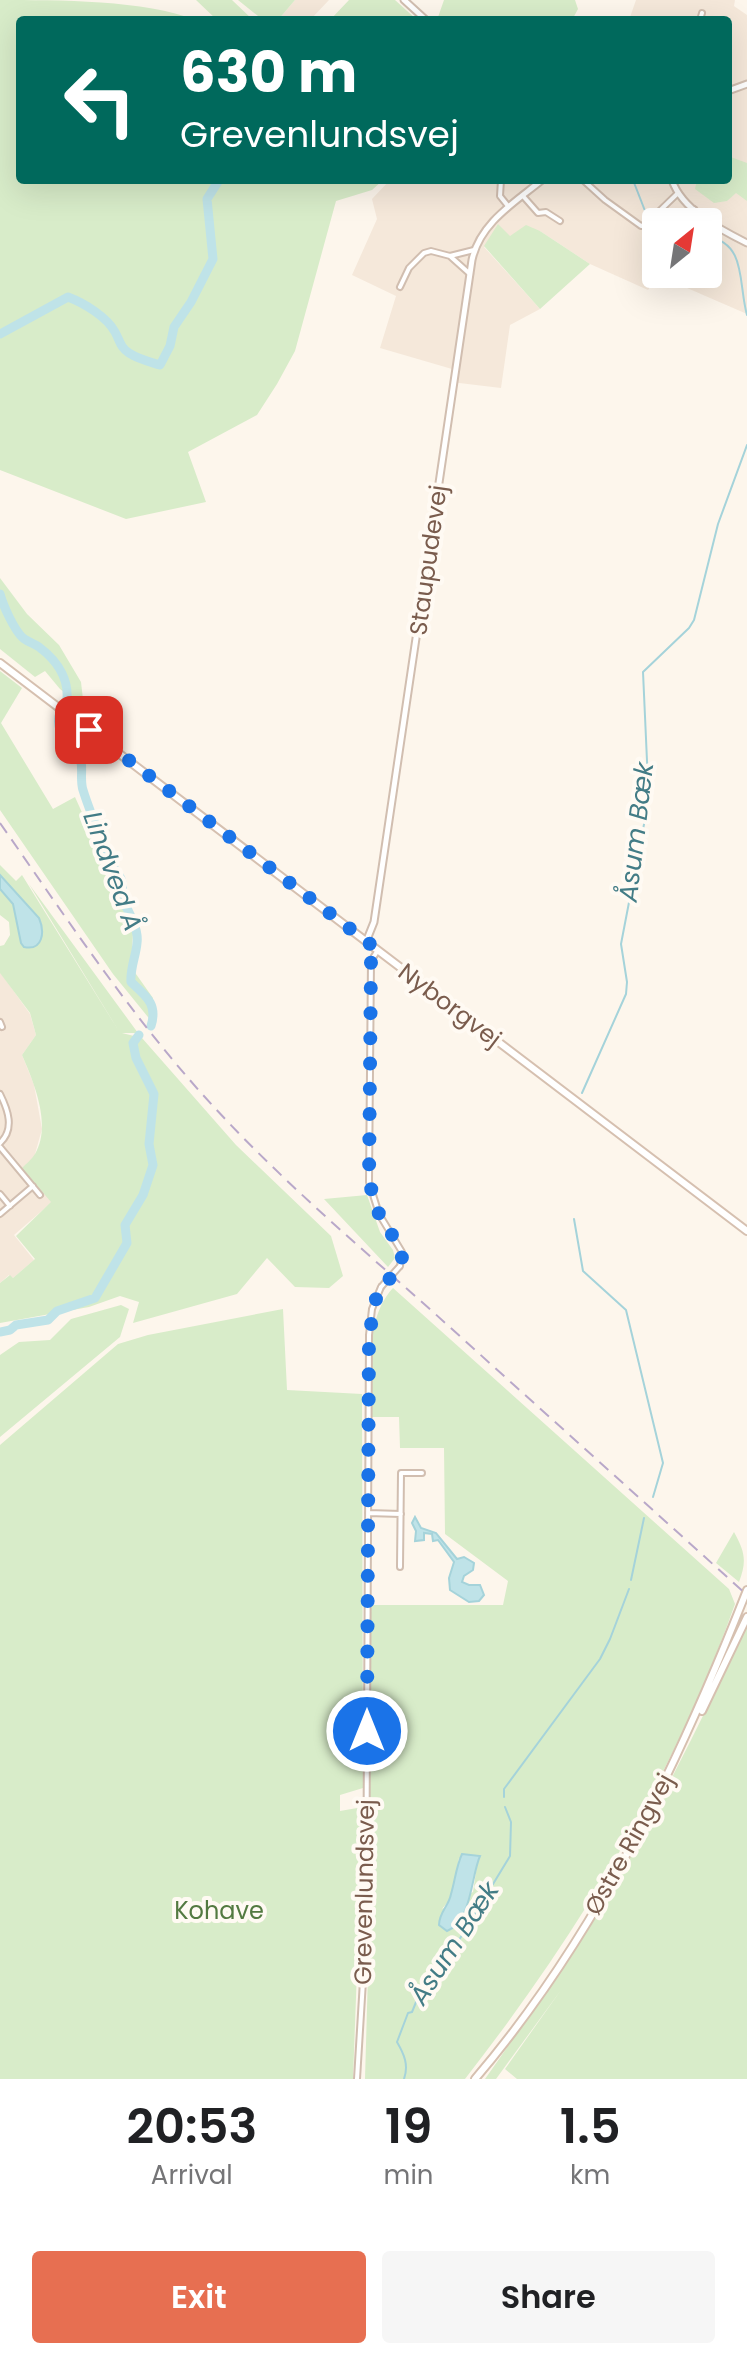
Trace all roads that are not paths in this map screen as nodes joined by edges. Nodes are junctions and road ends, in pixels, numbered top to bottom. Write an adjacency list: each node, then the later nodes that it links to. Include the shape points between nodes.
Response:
1 (404, 0): 3 (street)
2 (702, 13): 4 (street)
3 (422, 16)
4 (701, 16)
5 (501, 184): 11 (street, via 500,196)
6 (537, 184): 10 (street, Staupudevej)
7 (588, 184): 9 (street, via 641,226)
8 (674, 184): 9 (street)
9 (678, 193): 12 (street)
10 (523, 196): 11 (street, Staupudevej); 13 (street, via 538,213)
11 (509, 208): 16 (street, Staupudevej, via 486,228)
12 (693, 208)
13 (560, 221)
14 (722, 230): 15 (street)
15 (747, 243)
16 (474, 250): 17 (street); 18 (street, Staupudevej)
17 (450, 256): 18 (street); 19 (street, via 424,253)
18 (470, 274): 21 (street, Staupudevej, via 374,922)
19 (400, 287)
20 (0, 663): 21 (main road, Nyborgvej)
21 (366, 942): 22 (main road, Nyborgvej)
22 (378, 950): 30 (main road, Nyborgvej); 32 (street, Grevenlundsvej, bridge, via 371,961 369,1182 379,1214 402,1252 400,1266 381,1287 372,1309)
23 (0, 1094): 24 (street, via 9,1124)
24 (0, 1145): 25 (street)
25 (33, 1186): 27 (street); 28 (street)
26 (0, 1194): 28 (street)
27 (40, 1195)
28 (10, 1206): 29 (street)
29 (0, 1214)
30 (747, 1231)
31 (422, 1473): 33 (street, via 401,1473)
32 (368, 1513): 33 (street); 38 (street, Grevenlundsvej, via 366,1932)
33 (401, 1514): 34 (street)
34 (400, 1567)
35 (747, 1590): 37 (main road, Østre Ringvej)
36 (747, 1617): 37 (main road)
37 (683, 1746): 39 (main road, Østre Ringvej, via 590,1916)
38 (357, 2079)
39 (477, 2079)

